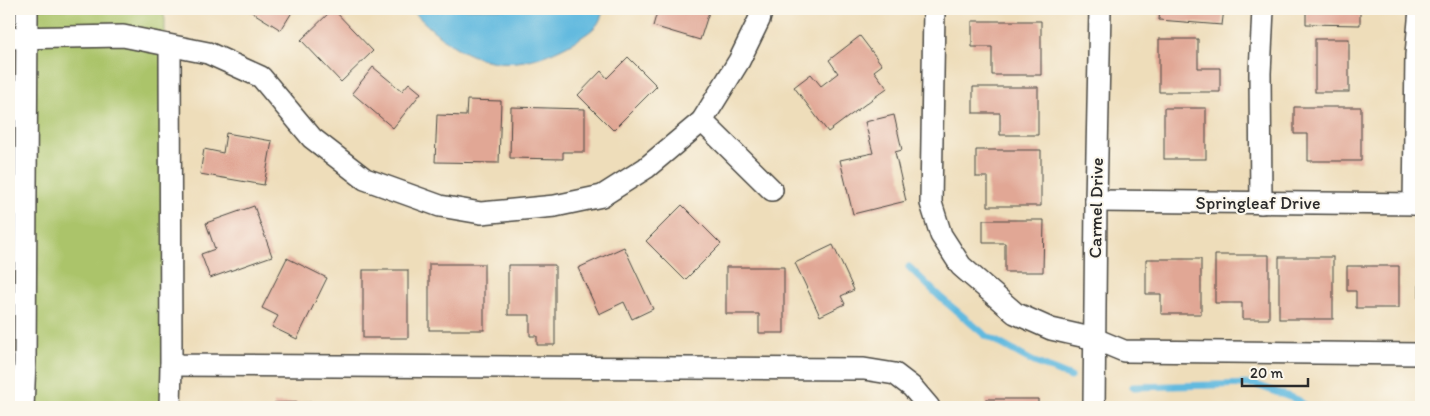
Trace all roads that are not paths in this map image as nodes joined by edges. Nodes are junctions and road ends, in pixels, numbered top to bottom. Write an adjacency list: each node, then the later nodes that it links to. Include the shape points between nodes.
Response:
1 (27, 9): 7 (street)
2 (762, 9): 9 (street, via 739,61)
3 (934, 9): 14 (street, via 931,203 940,235 961,266 1015,313 1051,329)
4 (1100, 9): 11 (street, Carmel Drive)
5 (1263, 9): 12 (street)
6 (1420, 9): 13 (street, via 1416,55)
7 (17, 38): 8 (street, via 123,36); 17 (street, via 25,362)
8 (170, 46): 9 (street, via 208,54 262,77 312,138 364,179 440,206 481,213 555,206 602,196 646,168); 16 (street)
9 (702, 122): 10 (street)
10 (772, 190)
11 (1096, 202): 12 (street, Springleaf Drive); 14 (street, Carmel Drive)
12 (1261, 203): 13 (street, Springleaf Drive)
13 (1418, 204)
14 (1094, 339): 15 (street, via 1124,351); 20 (street, Carmel Drive)
15 (1421, 354)
16 (170, 365): 18 (street); 19 (street, via 864,369 896,374)
17 (23, 407)
18 (170, 407)
19 (928, 407)
20 (1094, 407)

